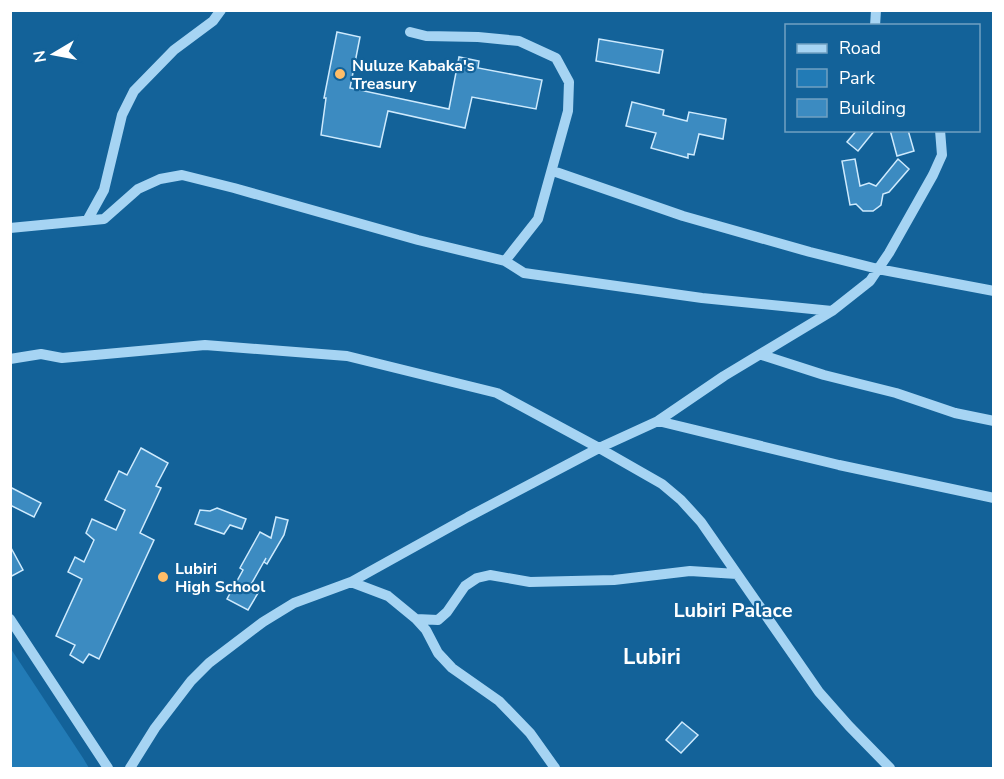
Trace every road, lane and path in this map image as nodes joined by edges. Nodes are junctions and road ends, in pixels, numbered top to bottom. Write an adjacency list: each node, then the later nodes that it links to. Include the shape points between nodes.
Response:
1 (221, 10): 5 (lane, via 134,91 122,115 104,190)
2 (410, 32): 4 (lane, via 519,41 556,58 569,82 568,111)
3 (940, 132): 8 (lane, via 942,155 933,175)
4 (553, 171): 7 (lane, via 538,219); 8 (lane, via 683,216)
5 (88, 219): 6 (lane); 7 (lane, via 104,219 138,189 160,179 182,176)
6 (10, 228)
7 (505, 261): 10 (lane, via 524,273 702,298)
8 (878, 269): 9 (lane); 10 (lane, via 870,281)
9 (993, 291)
10 (832, 311): 11 (lane)
11 (762, 355): 13 (lane); 14 (lane)
12 (10, 358): 15 (lane, via 41,354 62,358 205,345 348,356 497,393)
13 (658, 421): 15 (lane); 16 (lane)
14 (993, 421)
15 (599, 448): 17 (lane, via 662,484 681,500); 18 (lane)
16 (993, 498)
17 (737, 574): 20 (lane, via 690,571 614,580 530,582 490,575 465,586 438,620); 24 (lane, via 819,692)
18 (351, 582): 20 (lane, via 388,596); 22 (lane, via 294,603 209,663 155,728)
19 (10, 619): 21 (lane)
20 (416, 619): 23 (lane, via 438,653 452,668 499,701 530,733)
21 (108, 768)
22 (130, 768)
23 (555, 768)
24 (890, 768)

